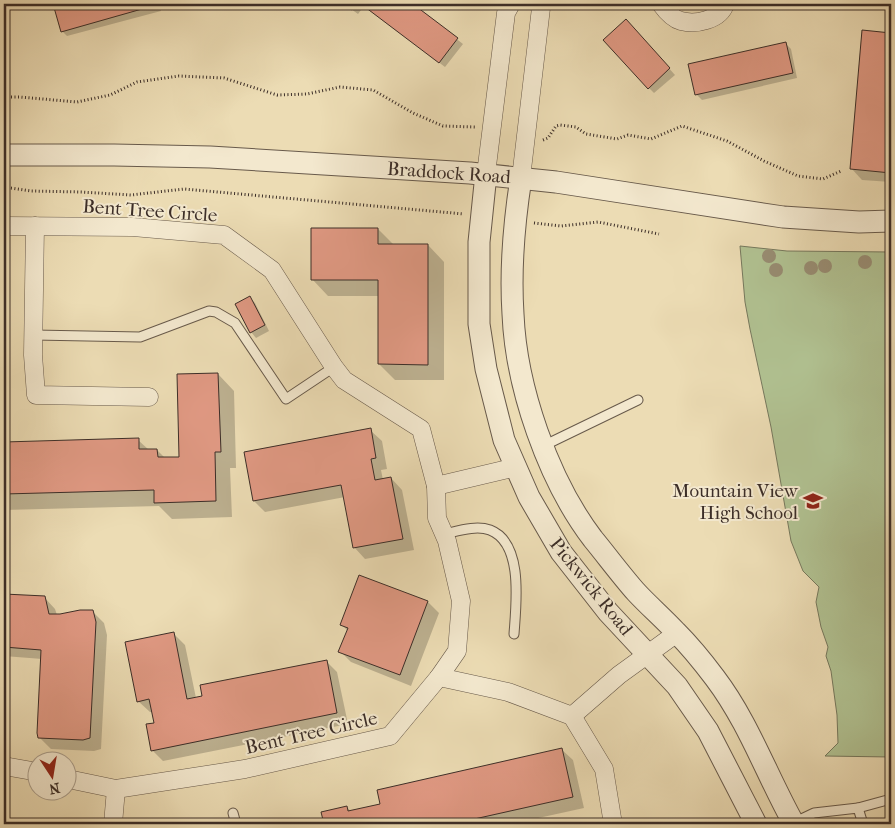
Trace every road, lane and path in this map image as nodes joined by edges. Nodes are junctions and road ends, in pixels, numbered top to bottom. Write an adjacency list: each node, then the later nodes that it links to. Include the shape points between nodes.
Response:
1 (512, 4): 6 (street, via 506,13)
2 (538, 4): 7 (street, via 541,8)
3 (661, 4): 4 (street, via 666,12 680,21 695,23 712,18)
4 (725, 4)
5 (4, 97): 6 (path, via 77,102 110,95 137,82 179,76 224,78 277,95 307,94 340,87 373,90 443,126)
6 (492, 130): 10 (street)
7 (526, 138): 9 (path, via 544,140 560,125 576,127 586,134 617,139 628,135 651,138 682,126 727,141 798,176 823,179); 11 (street)
8 (4, 155): 10 (street, Braddock Road, via 210,157)
9 (841, 171)
10 (486, 174): 11 (street, Braddock Road); 13 (street, Pickwick Road)
11 (521, 178): 14 (street, Pickwick Road); 15 (street, Braddock Road, via 783,217)
12 (4, 187): 13 (path, via 31,192 131,195 184,189)
13 (482, 216): 24 (street, Pickwick Road, via 479,324 486,369 504,440)
14 (515, 220): 18 (path, via 561,226 598,222); 23 (street, Pickwick Road, via 513,314 518,357 533,421)
15 (891, 221)
16 (4, 226): 17 (street, Bent Tree Circle)
17 (34, 226): 19 (street); 20 (street, Bent Tree Circle, via 133,226 224,235 272,270)
18 (659, 234)
19 (34, 335): 20 (lane, via 140,337 210,311 236,323 286,399); 21 (street, via 36,395)
20 (334, 368): 25 (street, Bent Tree Circle, via 344,380 421,429)
21 (148, 396)
22 (638, 400): 23 (lane)
23 (543, 446): 27 (street, Pickwick Road, via 560,486 592,537 636,591)
24 (516, 467): 25 (street); 29 (street, Pickwick Road, via 529,497 561,552 608,612)
25 (436, 486): 26 (street, Bent Tree Circle, via 437,518)
26 (444, 534): 28 (lane, via 474,528 490,530 505,540 512,558 516,588); 30 (street, Bent Tree Circle, via 461,601 457,651)
27 (678, 633): 29 (street); 43 (street, Pickwick Road, via 716,679 739,715)
28 (514, 634)
29 (648, 653): 31 (street); 42 (street, Pickwick Road, via 677,686 708,731)
30 (439, 677): 31 (street, via 508,692); 35 (street, Bent Tree Circle, via 390,736 245,769)
31 (572, 716): 41 (street, via 604,770)
32 (4, 766): 33 (street)
33 (28, 770)
34 (78, 781): 35 (street, Bent Tree Circle)
35 (116, 789): 39 (street)
36 (891, 799): 37 (lane)
37 (858, 808): 43 (lane, via 814,813); 44 (lane)
38 (233, 813): 40 (lane)
39 (113, 824)
40 (236, 824)
41 (613, 824)
42 (756, 824)
43 (793, 824)
44 (863, 824)

